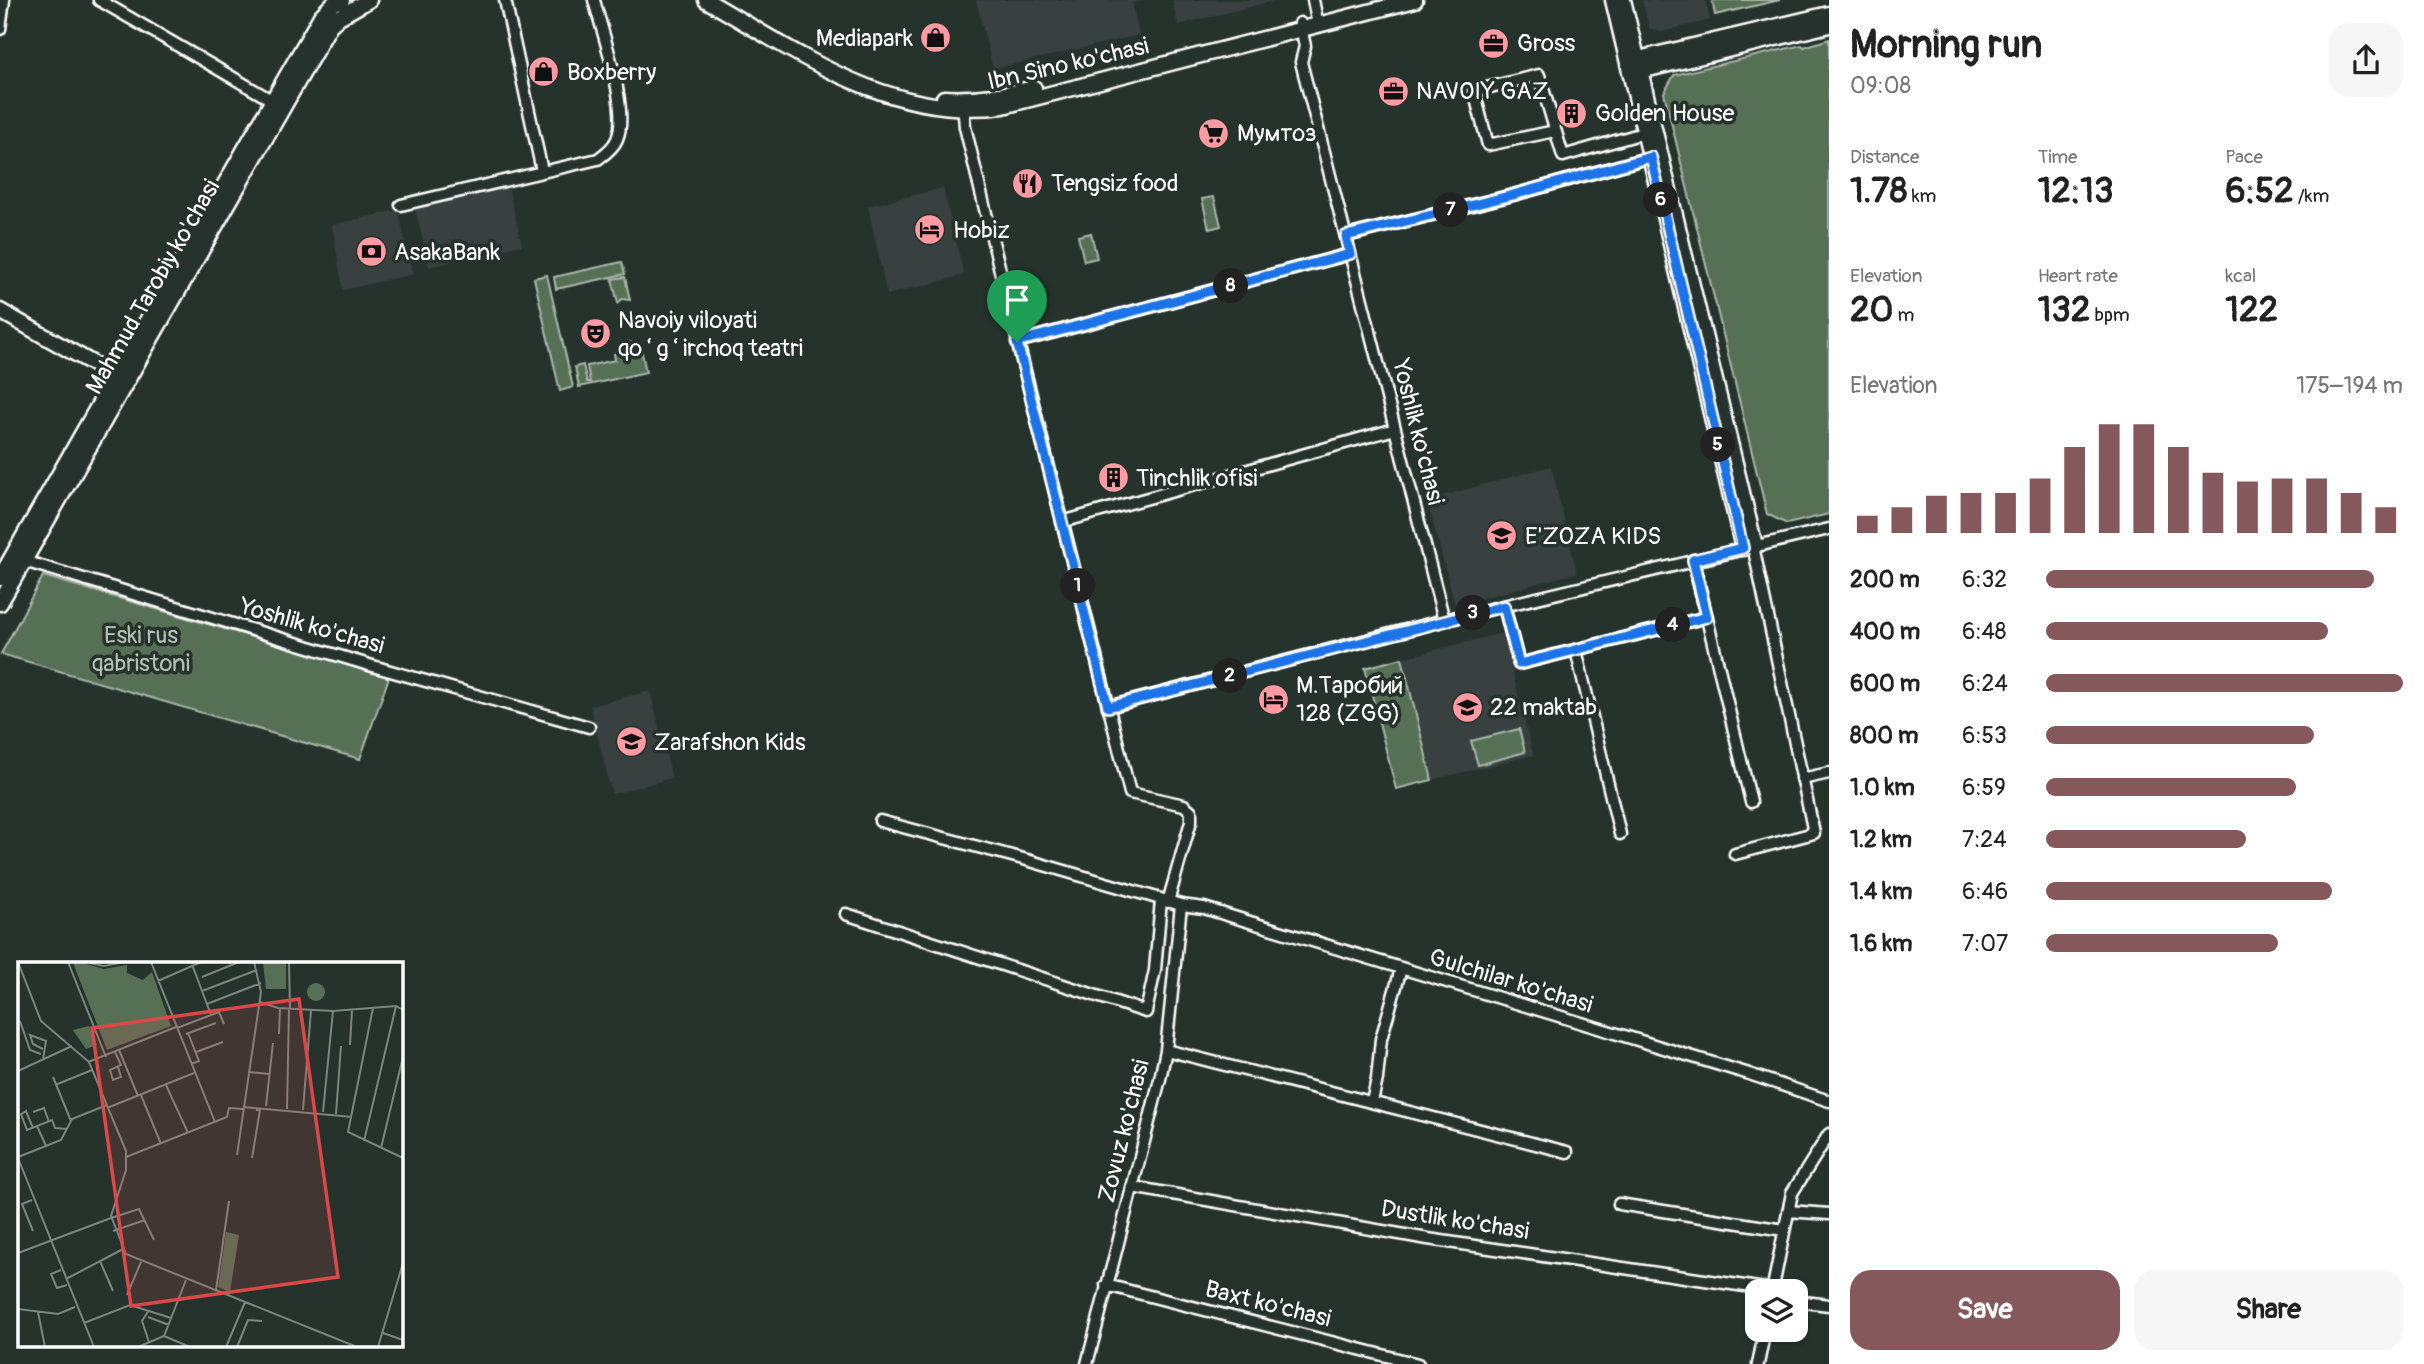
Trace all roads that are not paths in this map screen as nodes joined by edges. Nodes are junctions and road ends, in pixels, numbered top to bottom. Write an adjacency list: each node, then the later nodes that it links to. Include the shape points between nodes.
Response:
1 (4, 0): 19 (street)
2 (99, 0): 21 (street)
3 (342, 0): 21 (main road, Mahmud Tarobiy ko'chasi, via 321,16)
4 (505, 0): 26 (street)
5 (594, 0): 26 (street, via 619,101 617,139 598,159)
6 (706, 0): 22 (main road, Ibn Sino ko'chasi, via 862,86 899,99)
7 (723, 0): 22 (main road, via 873,82)
8 (1313, 0): 15 (street)
9 (1385, 0): 15 (main road)
10 (1415, 0): 15 (main road)
11 (1613, 0): 20 (main road)
12 (1623, 0): 20 (main road)
13 (364, 2): 38 (main road, Mahmud Tarobiy ko'chasi, via 330,25)
14 (1829, 14): 17 (main road)
15 (1318, 22): 18 (main road)
16 (1829, 25): 17 (main road)
17 (1801, 26): 20 (main road)
18 (1301, 27): 22 (main road); 28 (street, Yoshlik ko'chasi, via 1306,46 1301,62)
19 (0, 29)
20 (1634, 66): 24 (main road)
21 (273, 101): 32 (main road, Mahmud Tarobiy ko'chasi)
22 (963, 104): 31 (street)
23 (1555, 131): 23 (street, via 1539,75 1474,91 1488,145); 24 (street, via 1563,156)
24 (1650, 131): 25 (main road)
25 (1656, 156): 28 (street); 36 (main road)
26 (542, 171): 27 (street)
27 (401, 205)
28 (1346, 236): 29 (street, Yoshlik ko'chasi)
29 (1350, 254): 31 (street); 33 (street, Yoshlik ko'chasi)
30 (0, 311): 32 (main road)
31 (1017, 342): 34 (street)
32 (115, 376): 39 (main road, Mahmud Tarobiy ko'chasi)
33 (1395, 429): 34 (street); 43 (street, Yoshlik ko'chasi)
34 (1062, 522): 45 (street)
35 (1829, 529): 36 (street)
36 (1751, 547): 37 (street); 48 (street)
37 (1693, 560): 41 (street); 42 (street)
38 (23, 561): 40 (main road, Mahmud Tarobiy ko'chasi); 46 (street, Yoshlik ko'chasi)
39 (0, 578)
40 (0, 603)
41 (1504, 606): 43 (street); 44 (street, via 1519,664)
42 (1707, 617): 44 (street); 49 (street)
43 (1444, 620): 45 (street)
44 (1576, 650): 51 (street)
45 (1108, 707): 53 (street, via 1130,793 1184,805 1191,811)
46 (589, 727)
47 (1829, 773): 48 (street)
48 (1802, 779): 52 (street, via 1814,833)
49 (1751, 802)
50 (880, 821): 53 (street, Gulchilar ko'chasi)
51 (1620, 834)
52 (1735, 854)
53 (1165, 901): 54 (street, Gulchilar ko'chasi); 55 (street, via 1146,1012)
54 (1181, 905): 56 (street, Gulchilar ko'chasi, via 1204,908); 57 (street, Zovuz ko'chasi)
55 (846, 914)
56 (1401, 970): 58 (street, Gulchilar ko'chasi); 59 (street, via 1381,1038)
57 (1166, 1050): 59 (street); 62 (street, Zovuz ko'chasi)
58 (1829, 1101)
59 (1372, 1102): 61 (street)
60 (1829, 1134): 64 (street, via 1792,1193)
61 (1567, 1152)
62 (1132, 1187): 68 (street, Zovuz ko'chasi); 69 (street, Dustlik ko'chasi, via 1428,1239)
63 (1619, 1204): 66 (street)
64 (1788, 1211): 65 (street); 66 (street)
65 (1829, 1214)
66 (1784, 1230): 67 (street)
67 (1774, 1279)
68 (1106, 1285): 73 (street, Zovuz ko'chasi); 74 (street, Baxt ko'chasi)
69 (1745, 1287)
70 (1808, 1303): 71 (street)
71 (1829, 1306)
72 (1763, 1342): 75 (street)
73 (1087, 1364)
74 (1419, 1364)
75 (1758, 1364)

